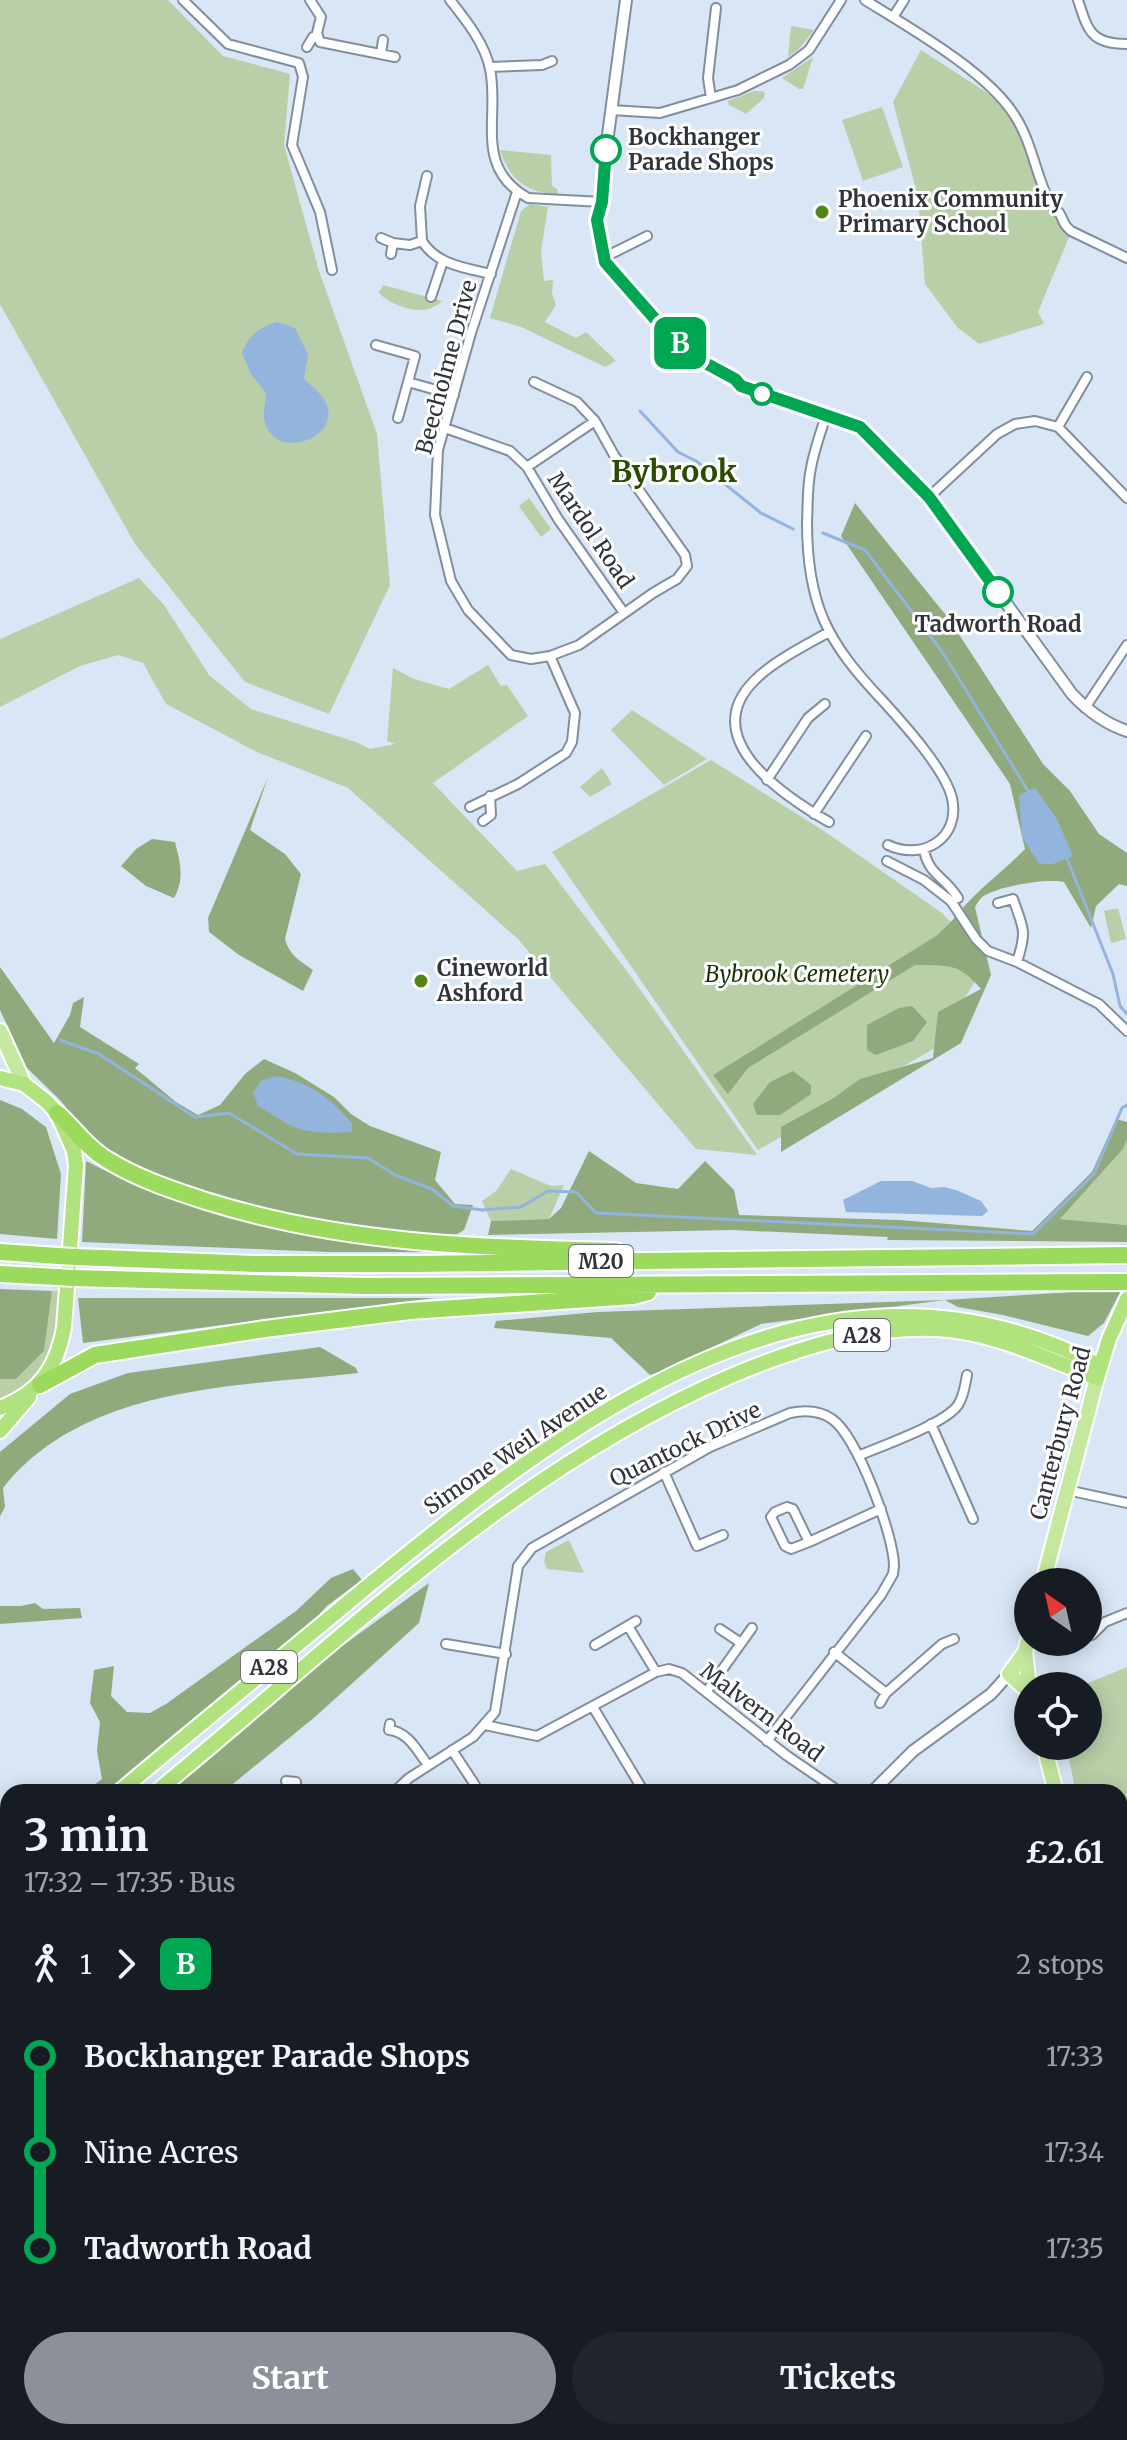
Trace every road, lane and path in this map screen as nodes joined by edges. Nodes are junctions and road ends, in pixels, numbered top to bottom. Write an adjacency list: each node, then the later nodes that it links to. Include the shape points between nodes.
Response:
1 (183, 0): 32 (street, via 228,44 299,63 303,77 292,145 320,212)
2 (310, 0): 11 (street, via 321,17)
3 (451, 0): 18 (street)
4 (626, 0): 20 (street)
5 (841, 0): 19 (street, via 803,56)
6 (865, 0): 10 (street)
7 (904, 0): 10 (street)
8 (1078, 0): 13 (street, via 1095,37)
9 (716, 8): 19 (street, via 719,22 708,78)
10 (893, 17): 30 (street, via 984,81 1007,105 1063,224)
11 (318, 36): 14 (street); 15 (street, via 320,42)
12 (383, 40): 15 (street)
13 (1127, 44)
14 (307, 47)
15 (381, 54): 16 (street)
16 (395, 57)
17 (552, 61): 18 (street)
18 (490, 67): 22 (street, via 491,146 504,178)
19 (711, 98): 20 (street, via 660,113)
20 (611, 110): 23 (street)
21 (427, 176): 26 (street, via 420,206)
22 (517, 192): 23 (street, via 528,198); 33 (street, Beecholme Drive)
23 (602, 202): 29 (street, via 597,220)
24 (647, 236): 29 (street)
25 (381, 238): 27 (street)
26 (422, 241): 27 (street); 31 (street)
27 (393, 243): 28 (street)
28 (391, 254)
29 (603, 258): 40 (street, via 694,357 741,386)
30 (1127, 258)
31 (443, 261): 33 (street); 34 (street)
32 (332, 270)
33 (491, 274): 39 (street, Beecholme Drive)
34 (431, 297)
35 (376, 345): 37 (street, via 415,356)
36 (1087, 377): 43 (street)
37 (408, 382): 39 (street); 41 (street)
38 (534, 382): 42 (street, Beecholme Drive, via 577,402)
39 (454, 395): 44 (street, Beecholme Drive)
40 (826, 415): 46 (street, via 860,427); 49 (street, via 807,490 807,537 813,597)
41 (398, 418)
42 (595, 421): 45 (street, Mardol Road); 48 (street, Beecholme Drive, via 685,555 687,566 677,579)
43 (1058, 427): 46 (street, via 1025,421 1006,429); 47 (street)
44 (445, 428): 45 (street, Mardol Road, via 510,451); 51 (street, Beecholme Drive, via 438,450 435,515 451,581 468,610 511,655)
45 (527, 467): 48 (street, Mardol Road)
46 (929, 497): 53 (street)
47 (1127, 498)
48 (624, 613): 51 (street, Beecholme Drive, via 579,645)
49 (829, 632): 56 (street, via 764,671 738,705 736,739); 63 (street, via 915,737 952,797 952,823 941,840)
50 (1127, 645): 53 (street)
51 (550, 656): 57 (street, via 575,713 572,742 566,753)
52 (825, 704): 56 (street, via 808,718)
53 (1085, 708): 54 (street)
54 (1127, 731)
55 (866, 736): 59 (street)
56 (767, 780): 59 (street)
57 (490, 796): 58 (street); 60 (street, via 491,815)
58 (470, 807)
59 (814, 814): 61 (street)
60 (483, 821)
61 (829, 822)
62 (888, 845): 63 (street)
63 (924, 850): 65 (street, via 930,870 949,883)
64 (887, 861): 67 (street, via 951,901 988,951)
65 (958, 898)
66 (998, 903): 67 (street, via 1013,899 1022,926 1025,943)
67 (1017, 962): 69 (street, via 1099,1004)
68 (0, 1031): 71 (main road)
69 (1127, 1031)
70 (0, 1078): 71 (highway)
71 (24, 1084): 72 (highway)
72 (57, 1113): 75 (highway, M20, via 96,1152 151,1182 290,1224 357,1236 505,1249 646,1251); 84 (highway, via 74,1151 74,1197 61,1347)
73 (0, 1252): 75 (highway, M20, via 258,1264)
74 (1127, 1255): 75 (highway, M20)
75 (686, 1260)
76 (0, 1274): 78 (highway, M20, via 365,1286)
77 (1127, 1282): 78 (highway, M20)
78 (672, 1285): 84 (highway, M20, via 633,1296 410,1311 110,1353 78,1362)
79 (1126, 1301): 80 (highway, Canterbury Road)
80 (1109, 1339): 81 (highway); 82 (highway, Canterbury Road)
81 (1075, 1353): 82 (highway, Simone Weil Avenue / A28); 122 (highway, Simone Weil Avenue / A28, via 1027,1334 949,1317 879,1315 784,1333 680,1372 586,1423 488,1489)
82 (1099, 1372): 90 (main road, Canterbury Road); 123 (highway, Simone Weil Avenue / A28, via 1002,1341 905,1329 776,1357 707,1386 608,1437 495,1511)
83 (967, 1375): 86 (street, via 956,1409)
84 (37, 1388): 85 (highway); 87 (highway)
85 (0, 1408)
86 (931, 1424): 88 (street); 93 (street)
87 (0, 1431)
88 (858, 1456): 89 (street, Quantock Drive, via 834,1420 804,1410 721,1442); 92 (street, Quantock Drive)
89 (664, 1472): 94 (street, via 697,1546); 106 (street, Quantock Drive, via 540,1541 525,1555 518,1566)
90 (1066, 1490): 91 (street); 96 (main road, Canterbury Road)
91 (1127, 1503)
92 (881, 1509): 95 (street); 105 (street, Quantock Drive, via 893,1574)
93 (973, 1519)
94 (723, 1535)
95 (809, 1542): 95 (street, via 785,1546 771,1517 793,1509)
96 (1046, 1568)
97 (1127, 1613): 98 (street)
98 (1102, 1625)
99 (752, 1628): 102 (street)
100 (720, 1629): 102 (street)
101 (954, 1639): 112 (street)
102 (741, 1643): 111 (street)
103 (446, 1644): 106 (street)
104 (595, 1645): 108 (street, via 632,1624)
105 (834, 1652): 112 (street); 117 (street, Quantock Drive)
106 (506, 1654): 115 (street, Quantock Drive, via 495,1712)
107 (1021, 1656): 109 (main road)
108 (656, 1672): 111 (street, Malvern Road, via 674,1670); 114 (street)
109 (1009, 1674): 110 (main road); 129 (street)
110 (1014, 1678)
111 (707, 1691): 117 (street, Malvern Road)
112 (886, 1693): 113 (street)
113 (880, 1703)
114 (593, 1707): 115 (street, via 537,1736); 127 (street)
115 (485, 1725): 118 (street)
116 (389, 1731): 120 (street, via 407,1738)
117 (767, 1741): 128 (street, Malvern Road)
118 (452, 1750): 120 (street); 126 (street)
119 (1048, 1760): 130 (main road)
120 (428, 1765): 125 (street)
121 (286, 1781): 124 (street)
122 (129, 1784)
123 (166, 1784)
124 (296, 1784)
125 (404, 1784)
126 (474, 1784)
127 (639, 1784)
128 (829, 1784)
129 (880, 1784)
130 (1054, 1784)

